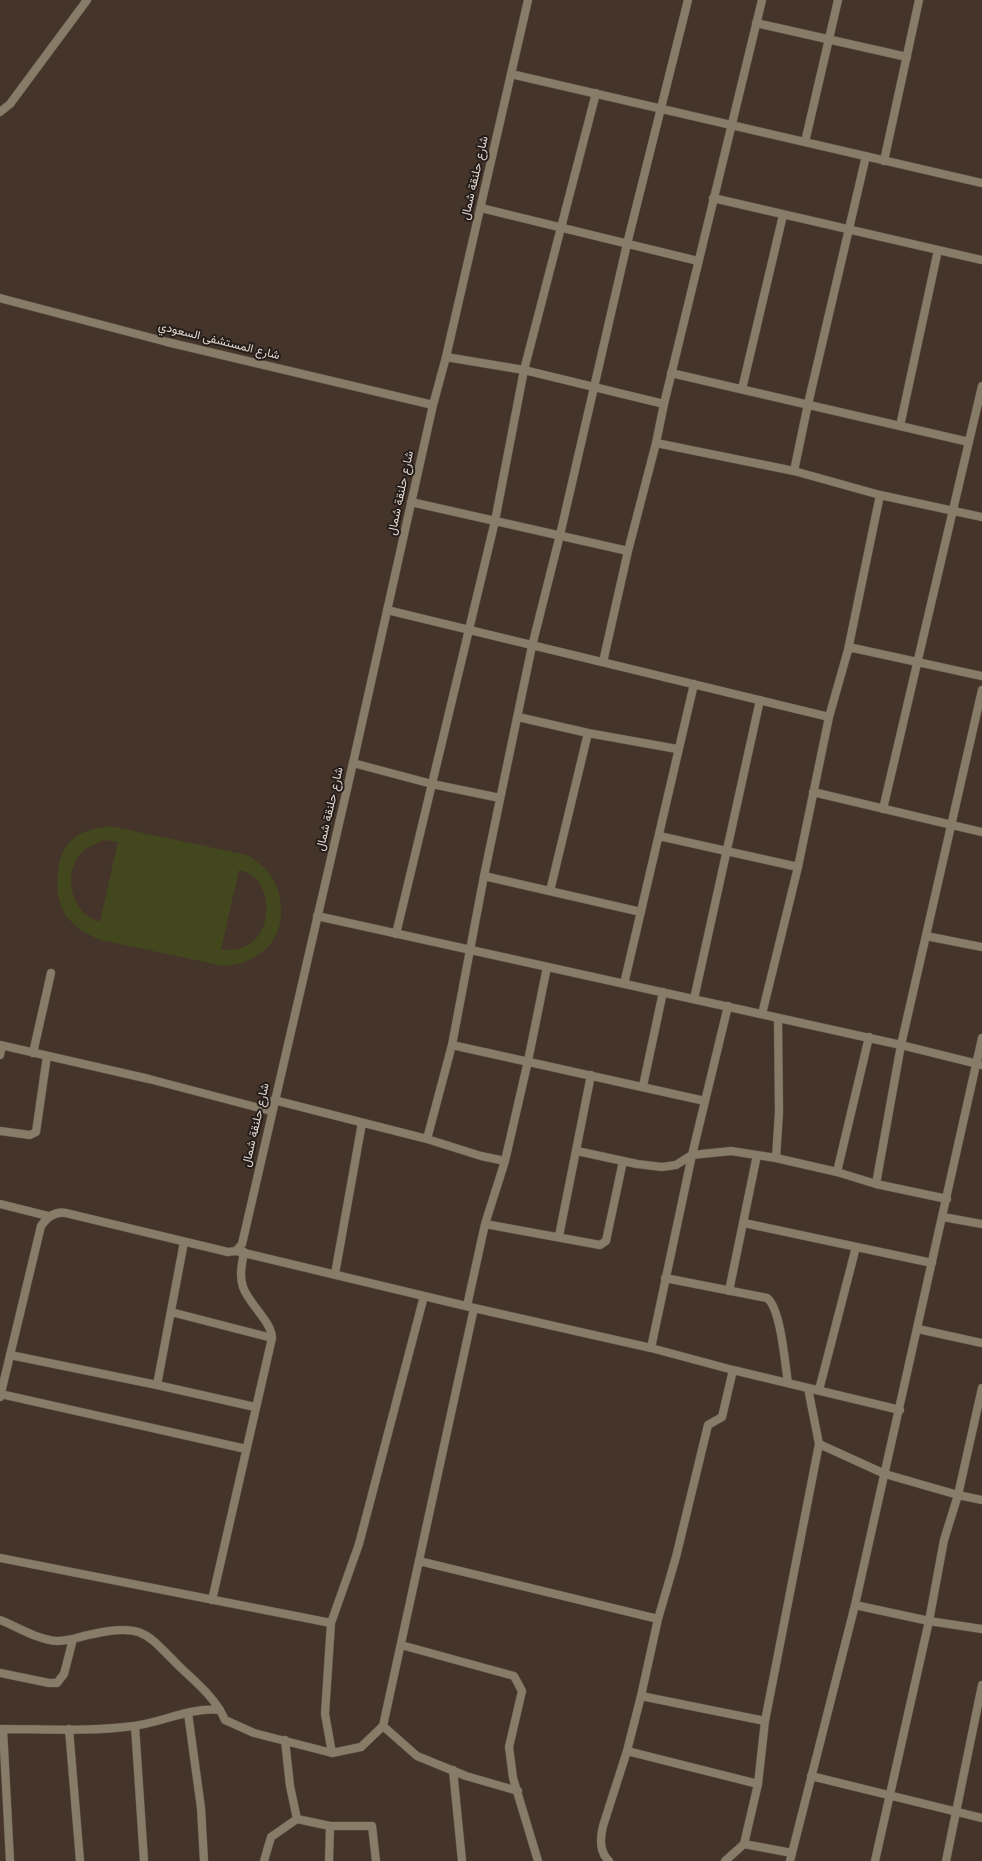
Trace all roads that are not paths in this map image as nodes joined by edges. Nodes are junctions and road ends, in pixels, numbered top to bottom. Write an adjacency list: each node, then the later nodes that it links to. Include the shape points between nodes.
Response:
1 (87, 0): 13 (street, via 10,104)
2 (528, 0): 10 (street, شارع حلنقة شمال)
3 (688, 0): 12 (street)
4 (762, 0): 7 (street)
5 (838, 0): 8 (street)
6 (919, 0): 9 (street)
7 (756, 23): 8 (street); 14 (street)
8 (829, 39): 9 (street); 15 (street)
9 (907, 57): 17 (street)
10 (511, 74): 11 (street); 20 (street, شارع حلنقة شمال)
11 (596, 93): 12 (street); 22 (street)
12 (662, 108): 14 (street); 24 (street)
13 (0, 112)
14 (731, 125): 15 (street); 19 (street)
15 (805, 142): 16 (street)
16 (866, 156): 17 (street); 23 (street)
17 (884, 161): 18 (street)
18 (982, 183)
19 (714, 198): 21 (street); 27 (street)
20 (480, 208): 22 (street); 29 (street, شارع حلنقة شمال)
21 (783, 215): 23 (street); 34 (street)
22 (562, 228): 24 (street); 30 (street)
23 (848, 230): 25 (street); 36 (street)
24 (628, 244): 27 (street); 33 (street)
25 (938, 250): 26 (street); 38 (street)
26 (982, 260)
27 (698, 261): 31 (street)
28 (0, 298): 37 (street, شارع المستشفى السعودي, via 167,342)
29 (446, 357): 30 (street); 37 (street, شارع حلنقة شمال)
30 (524, 370): 33 (street); 46 (street)
31 (671, 373): 34 (street); 35 (street)
32 (982, 386): 39 (street)
33 (594, 388): 35 (street); 47 (street)
34 (742, 389): 36 (street)
35 (664, 404): 40 (street)
36 (808, 404): 38 (street); 41 (street)
37 (433, 405): 43 (street, شارع حلنقة شمال)
38 (900, 426): 39 (street)
39 (969, 442): 44 (street)
40 (656, 443): 41 (street); 48 (street)
41 (794, 471): 42 (street)
42 (880, 495): 44 (street); 52 (street)
43 (411, 502): 46 (street); 49 (street, شارع حلنقة شمال)
44 (953, 511): 45 (street); 54 (street)
45 (982, 517)
46 (495, 521): 47 (street); 50 (street)
47 (560, 535): 48 (street); 51 (street)
48 (628, 551): 53 (street)
49 (387, 610): 50 (street); 63 (street, شارع حلنقة شمال)
50 (468, 631): 51 (street); 64 (street)
51 (532, 646): 53 (street); 59 (street)
52 (848, 650): 54 (street, via 858,648); 60 (street)
53 (603, 662): 56 (street)
54 (917, 663): 55 (street); 67 (street)
55 (982, 676)
56 (694, 684): 58 (street); 62 (street)
57 (982, 690): 68 (street)
58 (760, 700): 60 (street); 71 (street)
59 (518, 717): 61 (street); 66 (street)
60 (829, 717): 65 (street)
61 (588, 732): 62 (street); 74 (street)
62 (678, 749): 70 (street)
63 (353, 764): 64 (street); 76 (street, شارع حلنقة شمال)
64 (432, 784): 66 (street); 77 (street)
65 (813, 792): 67 (street); 72 (street)
66 (500, 798): 73 (street)
67 (883, 809): 68 (street)
68 (951, 825): 69 (street); 78 (street)
69 (982, 832)
70 (659, 836): 71 (street); 75 (street)
71 (727, 850): 72 (street); 85 (street)
72 (798, 867): 87 (street)
73 (484, 876): 74 (street); 80 (street)
74 (550, 891): 75 (street)
75 (641, 912): 83 (street)
76 (317, 916): 77 (street); 101 (street, شارع حلنقة شمال)
77 (396, 934): 80 (street)
78 (926, 936): 79 (street); 92 (street)
79 (982, 946)
80 (470, 951): 81 (street); 91 (street)
81 (547, 967): 83 (street); 97 (street)
82 (51, 973): 94 (street)
83 (624, 984): 84 (street)
84 (663, 992): 85 (street); 100 (street)
85 (694, 999): 86 (street)
86 (728, 1006): 87 (street); 102 (street)
87 (762, 1014): 88 (street)
88 (778, 1018): 89 (street); 110 (street, via 779,1112)
89 (869, 1037): 92 (street); 113 (street)
90 (982, 1038): 98 (street)
91 (452, 1045): 97 (street); 106 (street)
92 (902, 1045): 98 (street); 114 (street)
93 (1, 1046): 94 (street); 95 (street)
94 (33, 1053): 96 (street)
95 (0, 1055)
96 (47, 1056): 103 (street); 105 (street, via 36,1132 30,1135)
97 (528, 1061): 99 (street); 111 (street)
98 (979, 1065): 115 (street)
99 (592, 1075): 100 (street); 107 (street)
100 (643, 1086): 102 (street)
101 (274, 1100): 103 (street, شارع حلنقة شمال); 104 (street)
102 (705, 1101): 108 (street)
103 (271, 1111): 125 (street, شارع حلنقة شمال)
104 (362, 1123): 106 (street); 127 (street)
105 (0, 1131)
106 (427, 1139): 111 (street)
107 (577, 1151): 112 (street); 122 (street)
108 (692, 1155): 109 (street, via 731,1150); 112 (street, via 676,1165 662,1167); 128 (street)
109 (757, 1155): 110 (street); 119 (street)
110 (776, 1158): 113 (street)
111 (505, 1161): 120 (street)
112 (624, 1161): 122 (street, via 606,1241 600,1245)
113 (837, 1172): 114 (street)
114 (876, 1184): 115 (street)
115 (946, 1199): 118 (street)
116 (0, 1204): 117 (street)
117 (48, 1216): 123 (street, via 61,1212); 137 (street, via 41,1226)
118 (943, 1217): 121 (street); 126 (street)
119 (744, 1223): 124 (street); 129 (street)
120 (485, 1224): 122 (street); 131 (street)
121 (982, 1224)
122 (559, 1236)
123 (184, 1242): 125 (street, via 228,1252); 132 (street)
124 (856, 1247): 126 (street); 143 (street)
125 (240, 1252): 127 (street); 134 (street, شارع حلنقة شمال, via 243,1286 271,1330)
126 (932, 1263): 133 (street)
127 (334, 1274): 130 (street)
128 (665, 1278): 129 (street); 136 (street)
129 (729, 1291): 139 (street, via 767,1298 772,1302 777,1315)
130 (424, 1296): 131 (street); 159 (street, via 359,1544)
131 (471, 1307): 136 (street); 153 (street)
132 (171, 1312): 134 (street); 140 (street)
133 (918, 1328): 135 (street); 146 (street)
134 (272, 1338): 145 (street)
135 (982, 1343)
136 (651, 1348): 138 (street)
137 (10, 1356): 140 (street); 144 (street)
138 (733, 1370): 139 (street); 156 (street, via 722,1417 708,1425)
139 (788, 1383): 141 (street)
140 (157, 1385): 145 (street)
141 (808, 1388): 143 (street); 147 (street)
142 (982, 1388): 150 (street)
143 (819, 1390): 146 (street)
144 (0, 1396): 148 (street)
145 (255, 1407): 148 (street)
146 (900, 1410): 149 (street)
147 (819, 1444): 149 (street); 168 (street)
148 (246, 1449): 154 (street)
149 (885, 1474): 150 (street); 155 (street)
150 (958, 1495): 151 (street); 158 (street, via 944,1540)
151 (982, 1500)
152 (0, 1558): 154 (street)
153 (419, 1561): 156 (street); 162 (street)
154 (212, 1600): 159 (street)
155 (855, 1605): 158 (street); 177 (street)
156 (658, 1619): 165 (street)
157 (0, 1620): 161 (street, via 43,1638 57,1641)
158 (929, 1622): 160 (street); 180 (street)
159 (331, 1623): 175 (street, via 325,1714)
160 (982, 1629)
161 (72, 1639): 163 (street, via 64,1674 57,1683); 166 (street, via 114,1629 131,1629 148,1636 202,1688)
162 (401, 1646): 170 (street); 179 (street, via 514,1676 522,1691 509,1747 510,1764)
163 (0, 1673)
164 (982, 1685): 181 (street)
165 (641, 1696): 168 (street); 174 (street)
166 (220, 1710): 167 (street, via 198,1710); 173 (street, via 225,1720 254,1733)
167 (188, 1713): 169 (street); 190 (street, via 201,1808)
168 (765, 1721): 178 (street)
169 (135, 1726): 172 (street); 189 (street)
170 (383, 1726): 175 (street, via 361,1747); 176 (street, via 417,1756)
171 (2, 1729): 172 (street); 187 (street)
172 (70, 1729): 188 (street)
173 (285, 1740): 175 (street); 183 (street)
174 (626, 1752): 178 (street); 196 (street, via 600,1838 602,1850)
175 (332, 1753)
176 (453, 1770): 179 (street); 194 (street)
177 (811, 1776): 180 (street); 186 (street)
178 (758, 1784): 185 (street)
179 (518, 1791): 195 (street)
180 (890, 1796): 181 (street); 198 (street)
181 (956, 1812): 182 (street); 199 (street)
182 (982, 1818)
183 (297, 1819): 184 (street); 191 (street, via 271,1837)
184 (330, 1826): 192 (street); 193 (street, via 372,1826)
185 (744, 1844): 186 (street); 197 (street)
186 (791, 1857)
187 (10, 1861)
188 (80, 1861)
189 (144, 1861)
190 (204, 1861)
191 (264, 1861)
192 (329, 1861)
193 (376, 1861)
194 (462, 1861)
195 (538, 1861)
196 (609, 1861)
197 (725, 1861)
198 (875, 1861)
199 (946, 1861)

